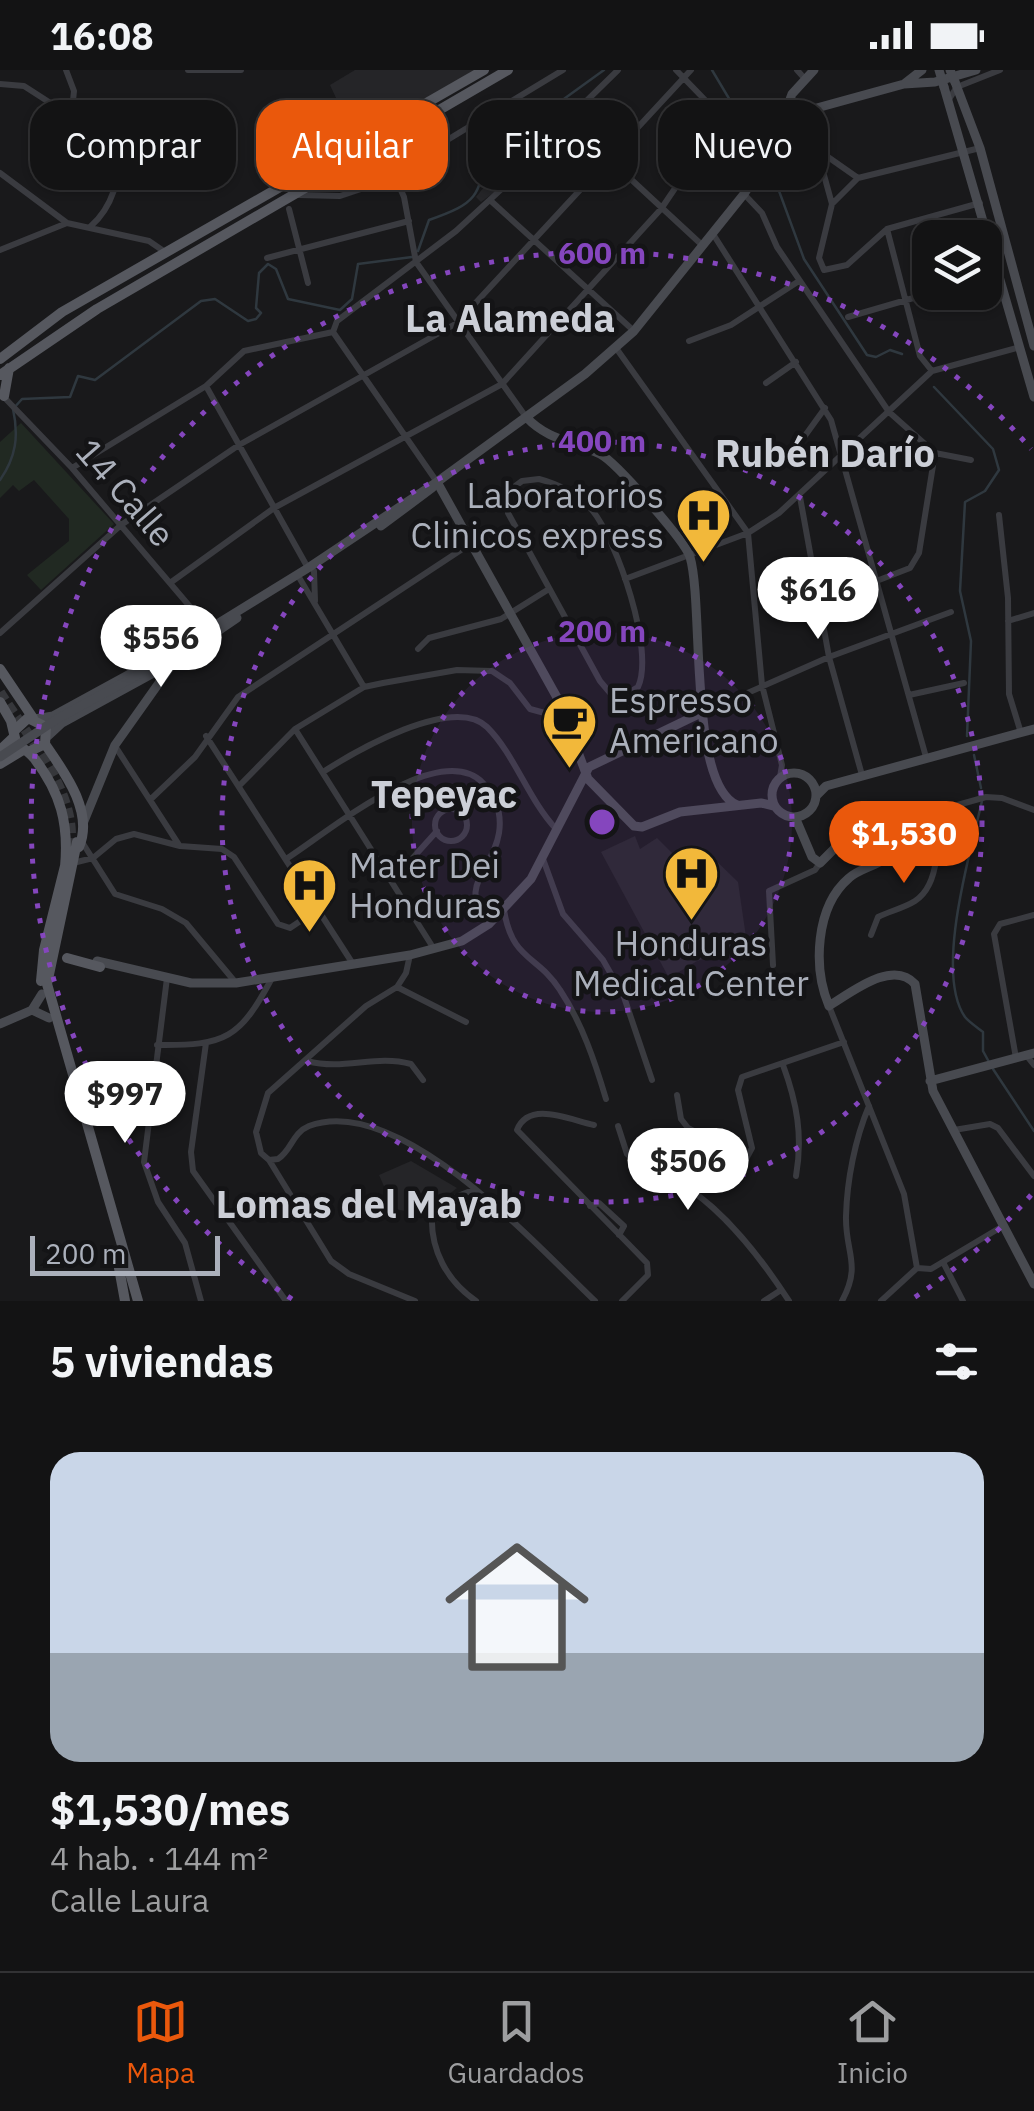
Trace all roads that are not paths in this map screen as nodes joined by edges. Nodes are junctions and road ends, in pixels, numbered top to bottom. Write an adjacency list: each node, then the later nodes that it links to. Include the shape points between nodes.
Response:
1 (66, 70): 24 (street)
2 (188, 70): 3 (street)
3 (241, 70)
4 (484, 70): 25 (main road)
5 (508, 70): 30 (main road)
6 (563, 70): 32 (street)
7 (618, 70): 26 (street)
8 (676, 70): 17 (street)
9 (691, 70): 17 (street)
10 (797, 70): 18 (street)
11 (814, 70): 18 (street)
12 (922, 70): 20 (street)
13 (939, 70): 22 (street, bridge)
14 (950, 70): 21 (street, bridge)
15 (976, 70): 20 (street)
16 (1000, 70): 21 (street)
17 (684, 78): 27 (street); 31 (street)
18 (805, 79): 28 (street)
19 (0, 84): 23 (street, via 24,86)
20 (904, 84): 29 (street)
21 (956, 85): 22 (street); 33 (street)
22 (949, 99): 34 (street)
23 (45, 100)
24 (73, 100)
25 (432, 100)
26 (585, 100)
27 (705, 100)
28 (790, 100)
29 (828, 104)
30 (448, 105)
31 (638, 128)
32 (448, 139)
33 (980, 148): 34 (street); 81 (street)
34 (966, 152): 37 (street); 52 (street)
35 (828, 156): 37 (street)
36 (0, 172): 58 (street)
37 (858, 178): 53 (street)
38 (638, 186): 54 (street)
39 (828, 188): 53 (street)
40 (114, 190): 59 (street, via 105,214)
41 (275, 190): 66 (main road)
42 (302, 190): 49 (main road)
43 (358, 190): 49 (street)
44 (399, 190): 56 (street)
45 (502, 190): 51 (street)
46 (580, 190): 62 (street)
47 (673, 190): 54 (street)
48 (747, 190): 50 (street)
49 (295, 194): 85 (main road)
50 (744, 194): 61 (street); 69 (street)
51 (491, 201): 62 (street); 67 (street)
52 (980, 203): 57 (street); 60 (street)
53 (832, 204): 60 (street, via 819,258 824,270 847,265)
54 (661, 208): 63 (street); 72 (street)
55 (289, 209): 65 (street)
56 (408, 220): 65 (street); 67 (street)
57 (985, 220)
58 (66, 223): 59 (street); 64 (street)
59 (90, 227): 66 (street, via 149,240)
60 (887, 229): 74 (street)
61 (712, 233): 63 (street); 75 (street)
62 (534, 240): 72 (street); 77 (street)
63 (702, 245): 78 (street)
64 (0, 250)
65 (300, 250): 68 (street); 71 (street)
66 (165, 252): 85 (main road, via 62,312)
67 (415, 257): 77 (street); 79 (street)
68 (267, 258)
69 (799, 280): 75 (street); 94 (street)
70 (1002, 280): 82 (street)
71 (308, 282)
72 (588, 290): 78 (street); 89 (street)
73 (912, 299): 74 (street)
74 (906, 301): 76 (street); 86 (street, via 920,356)
75 (762, 306): 80 (street); 84 (street)
76 (848, 317)
77 (457, 323): 87 (street); 89 (street)
78 (634, 330): 83 (street)
79 (333, 332): 87 (street); 90 (street, via 256,346)
80 (689, 341)
81 (1034, 346)
82 (1020, 347): 86 (street); 91 (street)
83 (616, 348): 95 (street); 108 (street)
84 (796, 362): 88 (street); 93 (street)
85 (3, 366): 92 (main road)
86 (932, 372): 94 (street)
87 (362, 375): 96 (street); 97 (street)
88 (766, 383)
89 (502, 384): 95 (street); 96 (street)
90 (206, 386): 97 (street); 102 (street)
91 (1033, 392)
92 (6, 399): 102 (street, 14 Calle)
93 (825, 408): 98 (street); 100 (street)
94 (890, 412): 99 (street); 100 (street)
95 (526, 418): 103 (street); 110 (street, via 542,434 610,460)
96 (403, 438): 103 (street); 105 (street)
97 (239, 444): 105 (street); 107 (street)
98 (800, 444)
99 (935, 454): 101 (street); 114 (street, via 919,552 910,568)
100 (843, 456): 104 (street); 114 (street)
101 (971, 460)
102 (72, 468): 107 (street, 14 Calle)
103 (437, 482): 109 (street); 111 (street)
104 (800, 497): 108 (street); 129 (street)
105 (274, 508): 111 (street); 115 (street)
106 (999, 516): 121 (street)
107 (121, 525): 115 (street, 14 Calle); 124 (street)
108 (748, 534): 110 (street); 132 (street)
109 (470, 544): 120 (street); 125 (street)
110 (690, 555): 112 (street); 136 (street)
111 (311, 569): 113 (street); 117 (street); 122 (street)
112 (625, 578): 116 (street, via 642,665 638,687 625,695 611,694 600,681); 116 (street, via 591,507 548,481 530,479 510,490 506,505)
113 (300, 579): 117 (street); 126 (street)
114 (878, 580): 123 (street)
115 (170, 583): 122 (street, 14 Calle)
116 (548, 590): 120 (street)
117 (316, 607): 125 (street)
118 (951, 612): 123 (street)
119 (1034, 613): 121 (street)
120 (510, 614): 127 (street, via 429,638); 138 (street)
121 (1008, 621): 141 (street, via 1008,694)
122 (208, 629): 126 (street)
123 (894, 632): 129 (street); 134 (street)
124 (0, 633)
125 (334, 634): 133 (street); 143 (street, via 238,696)
126 (198, 640): 128 (street); 137 (street, via 53,716)
127 (418, 650)
128 (180, 655): 144 (street, via 65,721); 145 (street); 147 (street, bridge)
129 (828, 657): 132 (street); 152 (street)
130 (0, 669): 137 (main road)
131 (964, 683): 134 (street)
132 (762, 685): 136 (street); 151 (street)
133 (364, 687): 138 (street, via 457,670 492,671 530,709); 139 (street)
134 (910, 694): 148 (street)
135 (0, 702): 142 (main road)
136 (702, 713): 150 (street); 157 (street)
137 (34, 718): 142 (main road, via 23,720); 144 (main road, via 46,727)
138 (567, 719): 150 (street)
139 (295, 729): 149 (street); 154 (street)
140 (1034, 729): 141 (street)
141 (1020, 732): 148 (street)
142 (14, 734): 146 (main road); 147 (main road)
143 (206, 736): 154 (street); 161 (street, via 183,771)
144 (46, 740): 146 (main road); 171 (main road, via 79,801)
145 (114, 745): 161 (street); 171 (street)
146 (26, 751): 147 (main road); 177 (main road, via 61,803)
147 (0, 756)
148 (926, 757): 152 (street)
149 (323, 772): 170 (street); 174 (street, via 396,729 468,718 489,729)
150 (585, 772): 156 (street); 159 (street)
151 (784, 772): 153 (street); 158 (street)
152 (862, 775): 155 (street)
153 (812, 782): 155 (street); 160 (street)
154 (239, 786): 180 (street)
155 (826, 786): 160 (street)
156 (596, 789): 159 (street); 165 (street, via 637,827)
157 (721, 792): 163 (street); 165 (street, via 722,802)
158 (771, 795): 162 (street); 164 (street)
159 (573, 796): 174 (street)
160 (816, 796): 168 (street)
161 (151, 800): 176 (street)
162 (762, 803): 163 (street); 164 (street)
163 (740, 806): 165 (street)
164 (774, 806): 169 (street)
165 (711, 810)
166 (934, 810): 167 (street, via 986,797); 172 (street); 188 (street, via 930,884 914,901 878,917)
167 (1034, 810)
168 (807, 813): 169 (street); 173 (street)
169 (794, 817): 173 (street)
170 (351, 818): 180 (street); 182 (street); 187 (street, via 426,772 454,770 477,778 500,818 496,848 475,896)
171 (83, 824): 177 (main road)
172 (884, 826): 181 (street, via 840,843); 202 (street, via 884,859 846,880 824,916 821,981)
173 (803, 828): 181 (street)
174 (556, 829): 179 (street)
175 (436, 832): 175 (street, via 458,840 465,817 458,810 442,811); 182 (street)
176 (180, 846): 178 (street, via 134,834); 184 (street, via 229,852 284,928)
177 (73, 854): 178 (street); 178 (street); 183 (main road); 189 (main road)
178 (93, 858): 199 (street, via 115,894 162,908 186,924)
179 (542, 858): 185 (street); 215 (street, via 563,914 624,998)
180 (286, 859): 184 (street)
181 (820, 862): 194 (street, via 768,892)
182 (392, 881): 190 (street)
183 (59, 890): 189 (main road); 201 (main road, via 44,950)
184 (318, 909): 193 (street)
185 (504, 910): 187 (street); 218 (street, via 515,947 563,994)
186 (1034, 915): 210 (street, via 1000,924 994,934)
187 (489, 924): 190 (street)
188 (871, 935)
189 (52, 939): 195 (street, via 64,954); 196 (main road)
190 (434, 950): 191 (street)
191 (410, 955): 193 (street); 200 (street)
192 (67, 958): 195 (main road)
193 (353, 964): 198 (street)
194 (774, 965)
195 (104, 967): 196 (street, via 62,960); 197 (street)
196 (49, 968): 232 (main road, via 49,996)
197 (167, 978): 199 (street); 209 (street)
198 (272, 978): 199 (street); 208 (street, via 251,1019)
199 (236, 983)
200 (397, 986): 205 (street); 211 (street)
201 (42, 994): 203 (street); 204 (main road)
202 (830, 1006): 207 (street); 216 (street, via 892,974 911,978)
203 (32, 1010): 204 (street); 206 (street)
204 (49, 1018): 232 (main road)
205 (466, 1022)
206 (0, 1024)
207 (844, 1042): 212 (street); 219 (street)
208 (206, 1043): 209 (street); 237 (street, via 193,1172)
209 (157, 1046): 236 (street, via 144,1162 158,1202 185,1243)
210 (1025, 1055): 213 (street); 216 (street)
211 (306, 1060): 214 (street, via 335,1068 393,1059 411,1064); 225 (street, via 262,1104 256,1132)
212 (783, 1065): 217 (street, via 742,1077 738,1090 752,1148 746,1158 688,1128); 226 (street, via 798,1114)
213 (1034, 1065)
214 (423, 1080)
215 (652, 1080)
216 (930, 1082): 224 (street)
217 (677, 1095)
218 (606, 1099)
219 (869, 1105): 220 (street); 223 (street)
220 (877, 1124): 223 (street); 231 (street, via 904,1194)
221 (594, 1125): 241 (street, via 541,1113 525,1118 517,1130 650,1269)
222 (618, 1126): 234 (street, via 627,1154 710,1207)
223 (861, 1127): 244 (street, via 845,1222 855,1274)
224 (954, 1130): 227 (street, via 998,1128); 229 (street)
225 (270, 1160): 228 (street, via 283,1156 297,1133 311,1126 368,1125); 238 (street, via 331,1260)
226 (796, 1176)
227 (1034, 1176)
228 (474, 1190): 239 (street, via 443,1202 431,1228 452,1281); 240 (street)
229 (1003, 1226): 230 (street); 233 (street)
230 (943, 1262): 231 (street); 246 (street)
231 (917, 1268): 245 (street)
232 (125, 1274): 235 (main road)
233 (1034, 1284)
234 (782, 1290): 242 (street); 243 (street)
235 (132, 1301)
236 (200, 1301)
237 (286, 1301)
238 (415, 1301)
239 (476, 1301)
240 (595, 1301)
241 (622, 1301)
242 (764, 1301)
243 (788, 1301)
244 (842, 1301)
245 (881, 1301)
246 (963, 1301)

